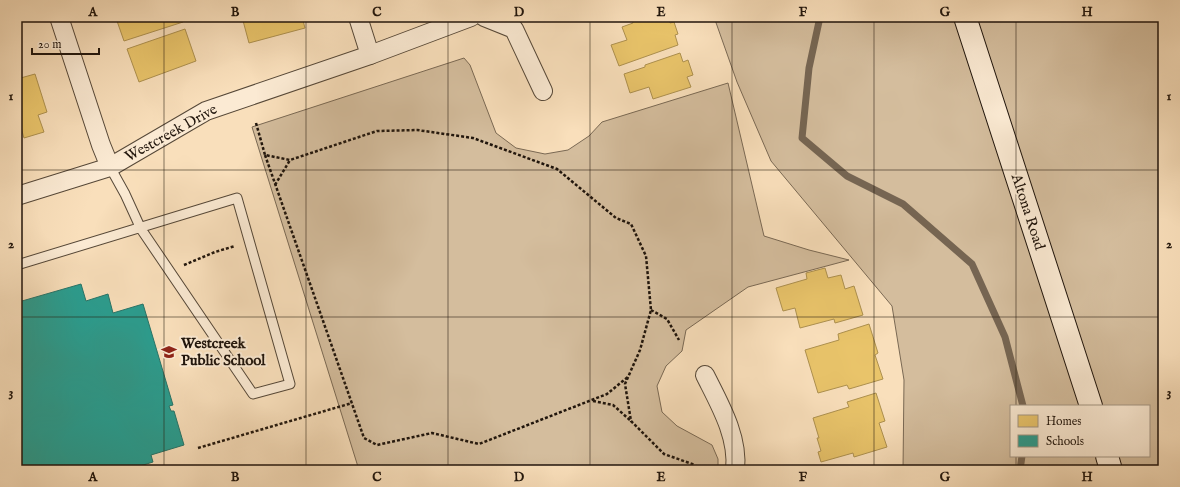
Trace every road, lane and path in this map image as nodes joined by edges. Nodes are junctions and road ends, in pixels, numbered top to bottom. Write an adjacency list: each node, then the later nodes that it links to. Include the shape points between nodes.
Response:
1 (59, 17): 11 (street)
2 (358, 17): 6 (street)
3 (471, 17): 6 (street, Westcreek Drive)
4 (484, 17): 7 (street, via 514,29)
5 (965, 17): 24 (main road, Altona Road)
6 (370, 55): 11 (street, Westcreek Drive, via 206,110)
7 (543, 91)
8 (256, 123): 9 (path)
9 (265, 155): 10 (path); 12 (path)
10 (290, 160): 12 (path); 18 (path, via 377,131 417,130 474,138 557,170 616,218 630,224 646,256)
11 (110, 167): 13 (street, Westcreek Drive); 14 (lane)
12 (275, 185): 23 (path)
13 (17, 196)
14 (141, 229): 15 (lane, via 162,220 237,198); 16 (lane); 17 (lane)
15 (249, 242): 17 (path); 17 (lane, via 290,384 252,394)
16 (17, 265)
17 (169, 270)
18 (651, 310): 19 (path, via 666,319); 21 (path, via 640,350)
19 (679, 340)
20 (705, 374): 29 (street, via 722,410 734,446)
21 (629, 376): 22 (path, via 608,394); 25 (path, via 625,384)
22 (592, 400): 23 (path, via 479,444 432,433 377,445 364,438); 25 (path, via 613,405)
23 (352, 404): 26 (path)
24 (1091, 405)
25 (631, 421): 28 (path, via 664,454 695,465)
26 (198, 448)
27 (1107, 457): 30 (main road)
28 (698, 470)
29 (735, 470)
30 (1111, 470)

